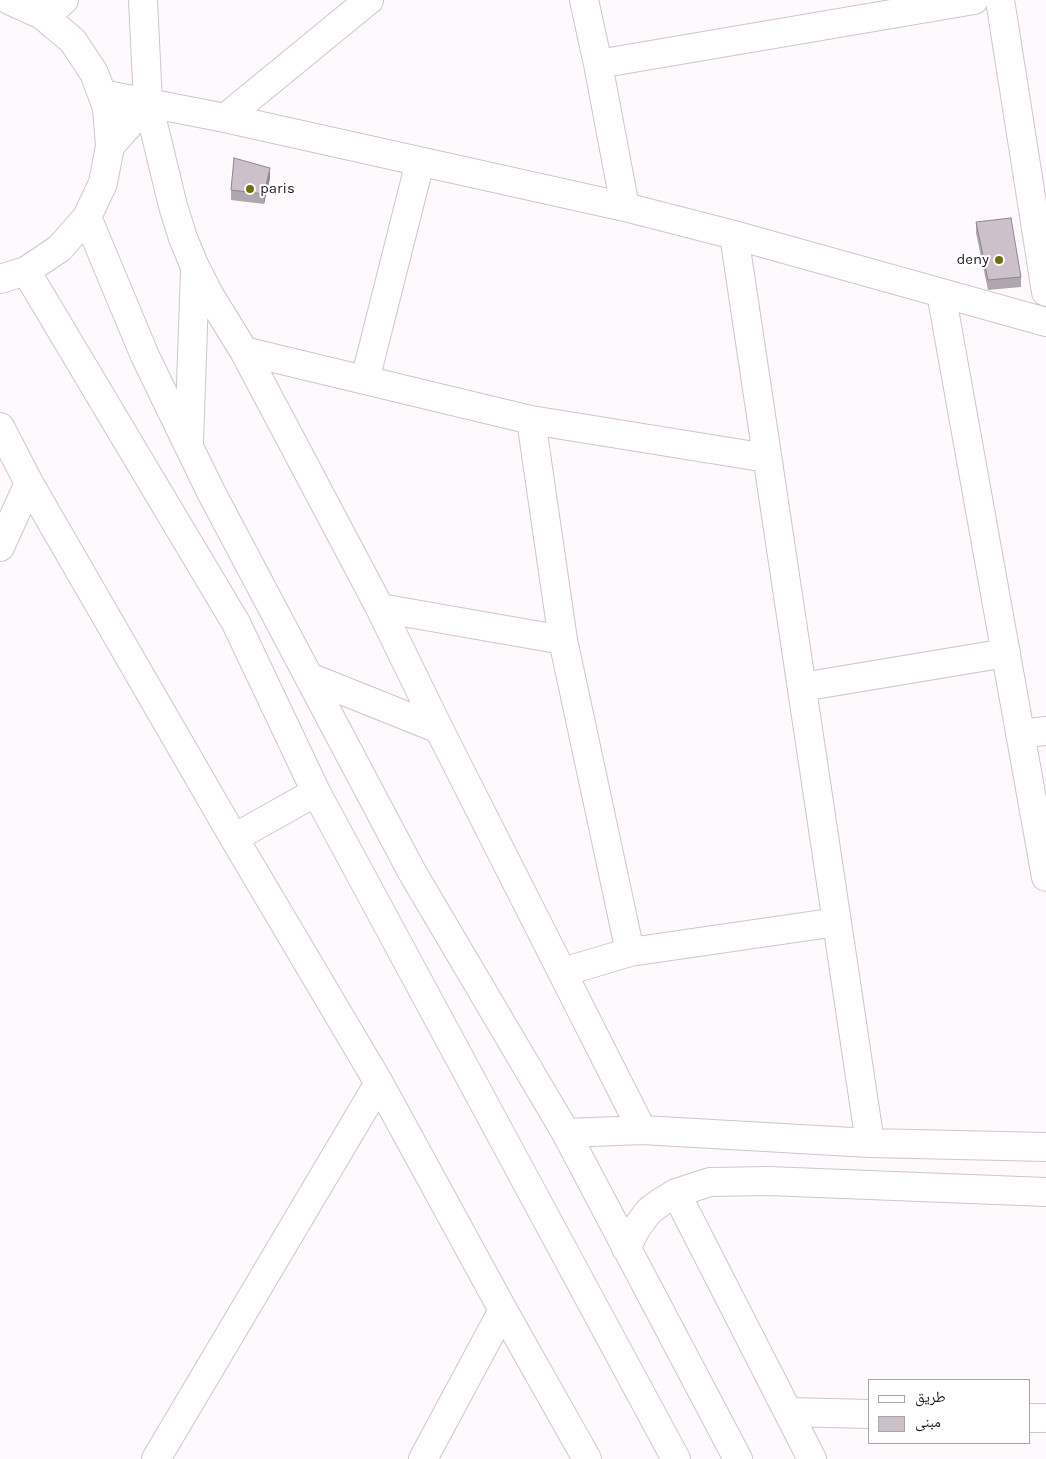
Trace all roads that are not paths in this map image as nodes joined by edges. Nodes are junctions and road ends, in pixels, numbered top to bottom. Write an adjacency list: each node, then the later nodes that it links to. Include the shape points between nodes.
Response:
1 (9, 0): 8 (street)
2 (64, 0): 8 (street)
3 (143, 0): 11 (street)
4 (369, 0): 12 (street)
5 (584, 0): 9 (street)
6 (974, 0): 9 (street)
7 (1000, 0): 21 (street)
8 (42, 15): 10 (street, via 73,41 94,73)
9 (598, 64): 15 (street)
10 (102, 94): 11 (street); 13 (street, via 107,108)
11 (148, 103): 12 (street); 13 (street); 18 (street, via 173,206)
12 (225, 118): 14 (street)
13 (110, 146): 16 (street, via 103,183)
14 (420, 162): 15 (street); 25 (street)
15 (625, 207): 17 (street)
16 (87, 217): 19 (street, via 60,248); 28 (street, via 145,356)
17 (734, 235): 22 (street); 29 (street)
18 (195, 267): 24 (street); 28 (street)
19 (26, 271): 20 (street); 39 (street, via 236,623)
20 (0, 279)
21 (1046, 292)
22 (941, 294): 23 (street); 34 (street)
23 (1046, 322)
24 (244, 351): 25 (street); 32 (street)
25 (365, 380): 26 (street)
26 (531, 420): 29 (street); 33 (street)
27 (0, 427): 30 (street)
28 (189, 446): 35 (street)
29 (768, 458): 36 (street)
30 (29, 483): 31 (street); 40 (street)
31 (0, 547)
32 (380, 608): 33 (street); 37 (street)
33 (563, 640): 43 (street)
34 (1006, 653): 36 (street); 38 (street)
35 (309, 677): 37 (street); 47 (street, via 412,872)
36 (802, 687): 42 (street)
37 (439, 729): 44 (street)
38 (1033, 732): 41 (street)
39 (316, 792): 40 (street); 61 (street)
40 (234, 838): 45 (street)
41 (1046, 877)
42 (837, 922): 43 (street); 48 (street)
43 (630, 952): 44 (street)
44 (563, 972): 46 (street)
45 (379, 1083): 55 (street); 58 (street)
46 (642, 1130): 47 (street); 48 (street)
47 (566, 1133): 54 (street)
48 (870, 1143): 49 (street)
49 (986, 1145): 50 (street); 51 (street)
50 (1046, 1147)
51 (988, 1190): 52 (street); 53 (street, via 736,1181 710,1182)
52 (1046, 1192)
53 (676, 1193): 54 (street, via 649,1211); 56 (street)
54 (626, 1248): 62 (street)
55 (503, 1310): 59 (street); 60 (street)
56 (788, 1412): 57 (street); 63 (street)
57 (868, 1414)
58 (156, 1459)
59 (424, 1459)
60 (587, 1459)
61 (676, 1459)
62 (738, 1459)
63 (812, 1459)

